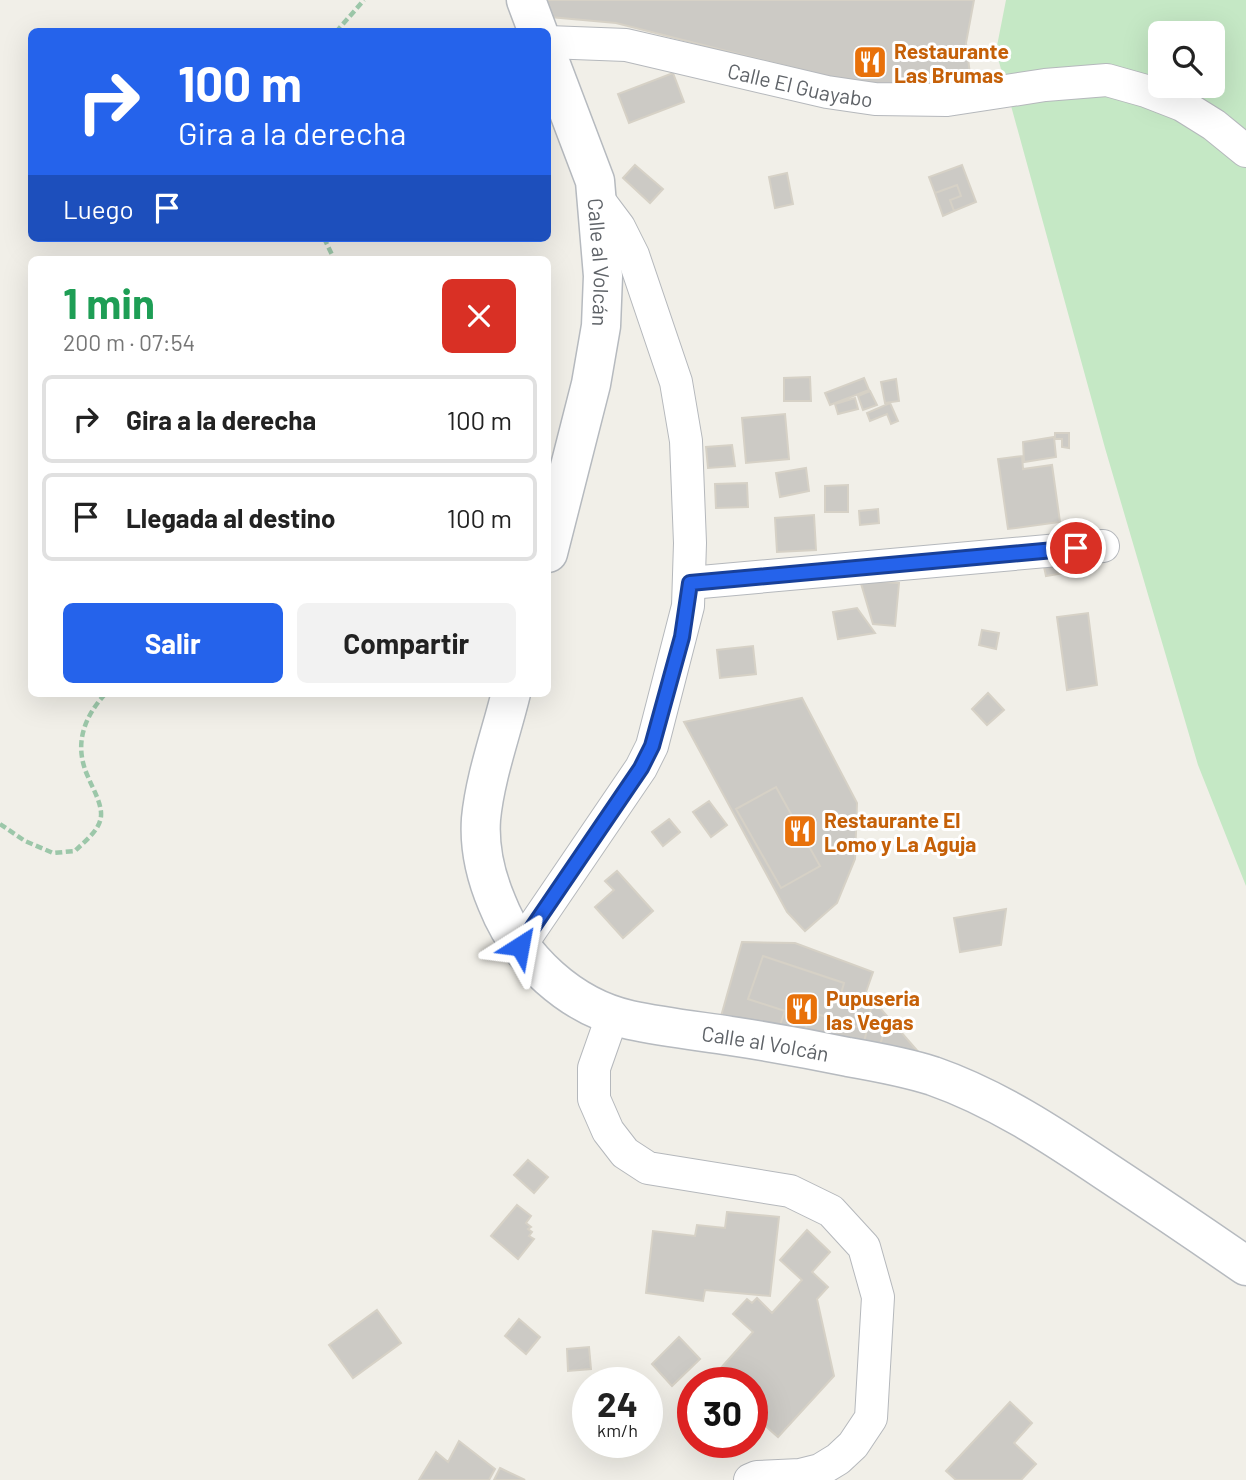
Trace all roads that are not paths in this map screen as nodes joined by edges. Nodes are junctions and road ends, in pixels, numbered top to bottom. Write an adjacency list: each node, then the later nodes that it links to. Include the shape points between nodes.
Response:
1 (526, 0): 2 (street)
2 (536, 28)
3 (551, 42): 5 (street, Calle El Guayabo, via 626,45 875,99 947,100 1107,80 1182,105)
4 (551, 65): 6 (street, Calle al Volcán)
5 (1246, 151)
6 (598, 199): 7 (street, Calle al Volcán, via 603,252 601,326); 9 (street, via 634,256 676,382 686,441)
7 (551, 541)
8 (1103, 546): 9 (street)
9 (690, 583): 11 (street, via 682,637 652,746)
10 (510, 697): 11 (street, Calle al Volcán, via 484,798 481,841 494,896)
11 (520, 946): 12 (street, Calle al Volcán, via 569,993)
12 (613, 1014): 13 (street, Calle al Volcán, via 892,1065 958,1085 1049,1134); 14 (street, via 594,1068 594,1099 608,1131 625,1153 648,1168 789,1191 831,1211 864,1247 878,1297 871,1418 853,1445 820,1470)
13 (1246, 1266)
14 (750, 1480)

